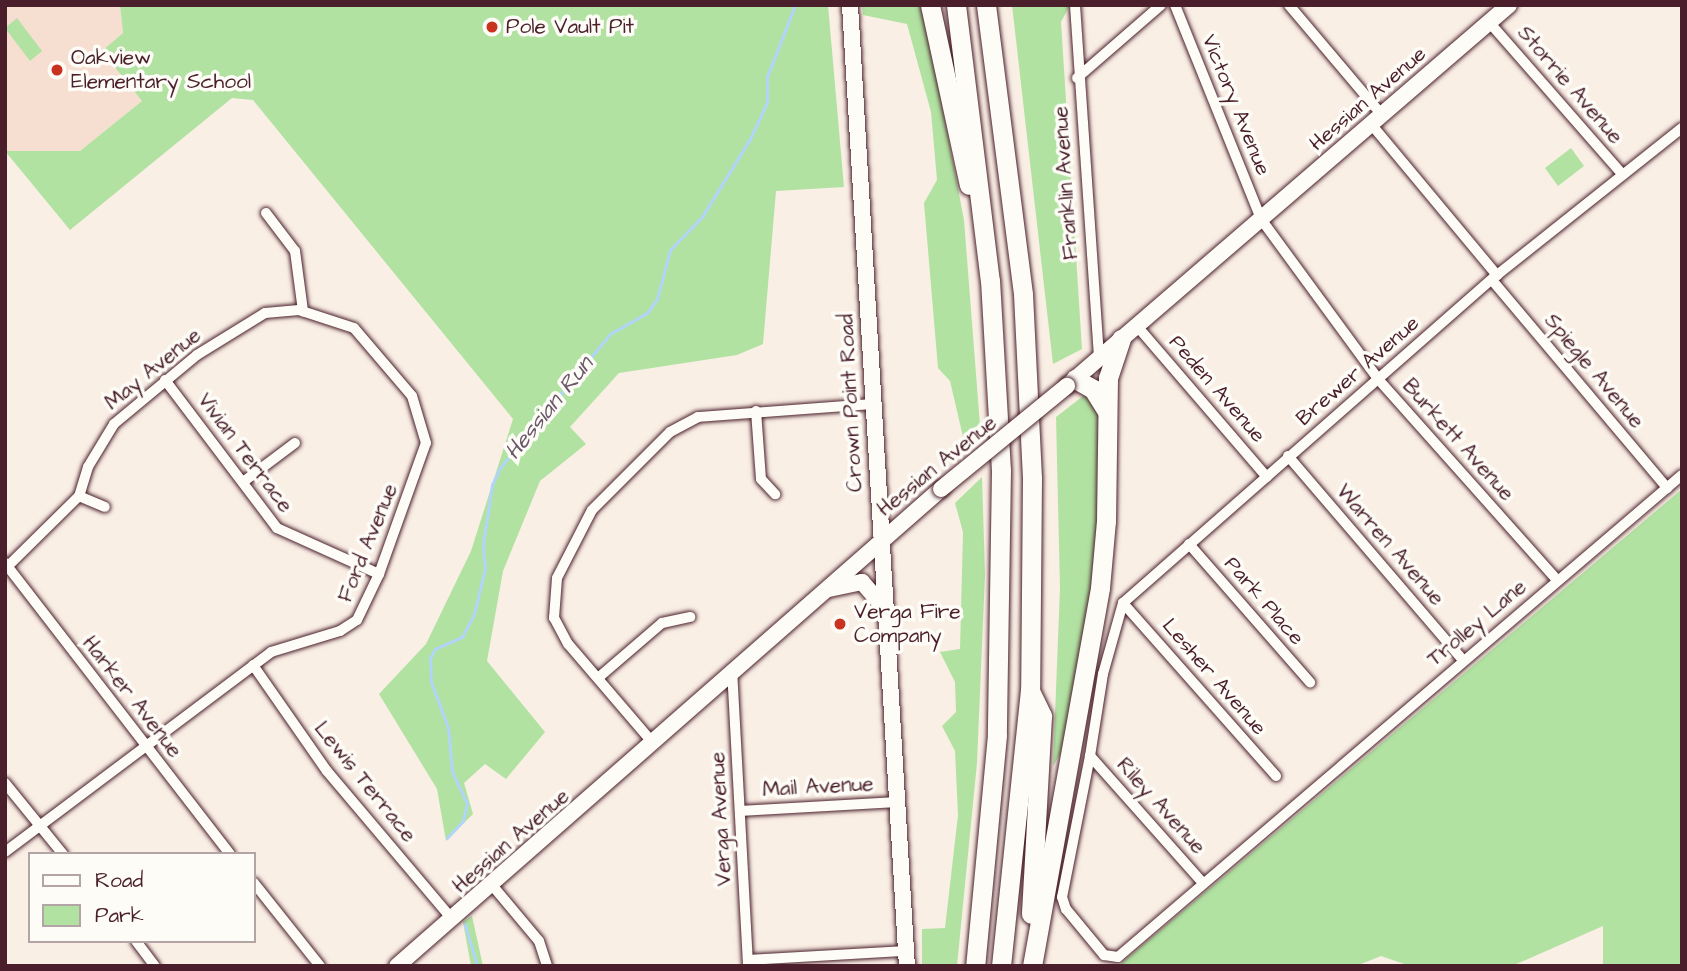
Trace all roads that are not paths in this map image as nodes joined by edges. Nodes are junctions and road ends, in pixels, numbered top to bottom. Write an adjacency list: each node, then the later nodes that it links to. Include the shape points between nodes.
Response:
1 (850, 5): 26 (main road, Crown Point Road)
2 (930, 5): 17 (highway, via 974,208)
3 (956, 5): 17 (highway)
4 (986, 5): 52 (highway, via 1013,209 1029,380)
5 (1074, 5): 11 (street, Franklin Avenue)
6 (1161, 5): 11 (street)
7 (1175, 5): 16 (street, Victory Avenue)
8 (1289, 5): 12 (street, Spiegle Avenue)
9 (1509, 5): 10 (main road, Hessian Avenue)
10 (1489, 22): 12 (main road, Hessian Avenue); 14 (street, Storrie Avenue)
11 (1077, 78): 22 (street, Franklin Avenue)
12 (1376, 119): 16 (main road, Hessian Avenue); 18 (street, Spiegle Avenue)
13 (1682, 128): 14 (street, Brewer Avenue)
14 (1621, 173): 18 (street, Brewer Avenue)
15 (266, 213): 19 (street, via 295,251)
16 (1261, 219): 20 (main road, Hessian Avenue); 23 (street, Burkett Avenue)
17 (985, 233): 67 (highway, via 997,375 1003,541 997,735)
18 (1494, 277): 23 (street, Brewer Avenue); 34 (street, Spiegle Avenue)
19 (303, 311): 24 (street, May Avenue, via 265,313 251,319); 41 (street, Ford Avenue, via 354,328 412,396 423,425 426,443 418,471)
20 (1137, 326): 21 (main road, Hessian Avenue); 32 (street, Peden Avenue)
21 (1121, 339): 22 (main road, Hessian Avenue); 28 (highway, via 1110,365)
22 (1099, 358): 25 (main road, Hessian Avenue)
23 (1378, 379): 30 (street, Brewer Avenue); 42 (street, Burkett Avenue)
24 (165, 380): 33 (street, Vivian Terrace); 36 (street, May Avenue, via 114,424 88,467)
25 (1071, 383): 28 (highway, via 1093,389); 38 (main road, Hessian Avenue, bridge)
26 (871, 404): 27 (street); 38 (main road, Crown Point Road)
27 (756, 411): 35 (street, via 761,479); 50 (street, via 710,414 670,432 605,493 584,524 557,578 553,610 560,634)
28 (1107, 411): 79 (highway, via 1103,565)
29 (295, 443): 33 (street)
30 (1288, 456): 32 (street, Brewer Avenue); 47 (street, Warren Avenue)
31 (1682, 475): 34 (street, Trolley Lane)
32 (1267, 477): 39 (street, Brewer Avenue)
33 (243, 482): 41 (street, Vivian Terrace, via 277,528)
34 (1667, 488): 42 (street, Trolley Lane)
35 (775, 494)
36 (79, 496): 37 (street); 40 (street, May Avenue)
37 (106, 507)
38 (879, 540): 43 (main road, Hessian Avenue); 45 (main road, Crown Point Road)
39 (1189, 544): 44 (street, Brewer Avenue); 51 (street, Park Place)
40 (7, 565): 54 (street, Harker Avenue)
41 (379, 574): 48 (street, Ford Avenue, via 350,625 271,652)
42 (1557, 580): 47 (street, Trolley Lane)
43 (823, 589): 45 (main road, via 862,582); 49 (main road, Hessian Avenue)
44 (1123, 603): 55 (street, Riley Avenue, via 1104,674); 56 (street, Lesher Avenue)
45 (883, 607): 58 (main road, Crown Point Road)
46 (690, 617): 50 (street, via 662,623)
47 (1463, 660): 64 (street, Trolley Lane)
48 (253, 665): 54 (street, Ford Avenue); 68 (street, Lewis Terrace, via 327,771)
49 (732, 669): 53 (main road, Hessian Avenue); 59 (street, Verga Avenue)
50 (598, 678): 53 (street)
51 (1310, 682)
52 (1030, 690): 78 (highway); 79 (highway, via 1042,716)
53 (653, 743): 65 (main road, Hessian Avenue)
54 (146, 748): 60 (street, Ford Avenue); 63 (street, Harker Avenue)
55 (1090, 756): 64 (street, Riley Avenue); 64 (street, Trolley Lane, via 1062,897 1066,909 1104,955 1118,957)
56 (1276, 776)
57 (5, 783): 60 (street)
58 (897, 802): 59 (street, Mail Avenue); 70 (main road, Crown Point Road)
59 (740, 811): 71 (street, Verga Avenue)
60 (40, 828): 61 (street, Ford Avenue); 62 (street)
61 (5, 852)
62 (60, 852)
63 (228, 852)
64 (1202, 882)
65 (492, 885): 68 (main road, Hessian Avenue); 75 (street, via 539,941)
66 (256, 886): 73 (street)
67 (981, 910): 76 (highway, via 971,928); 77 (highway)
68 (452, 919): 74 (main road, Hessian Avenue)
69 (138, 943): 72 (street)
70 (907, 958): 71 (street)
71 (748, 963)
72 (155, 966)
73 (320, 966)
74 (397, 966)
75 (547, 966)
76 (965, 966)
77 (975, 966)
78 (1002, 966)
79 (1029, 966)

